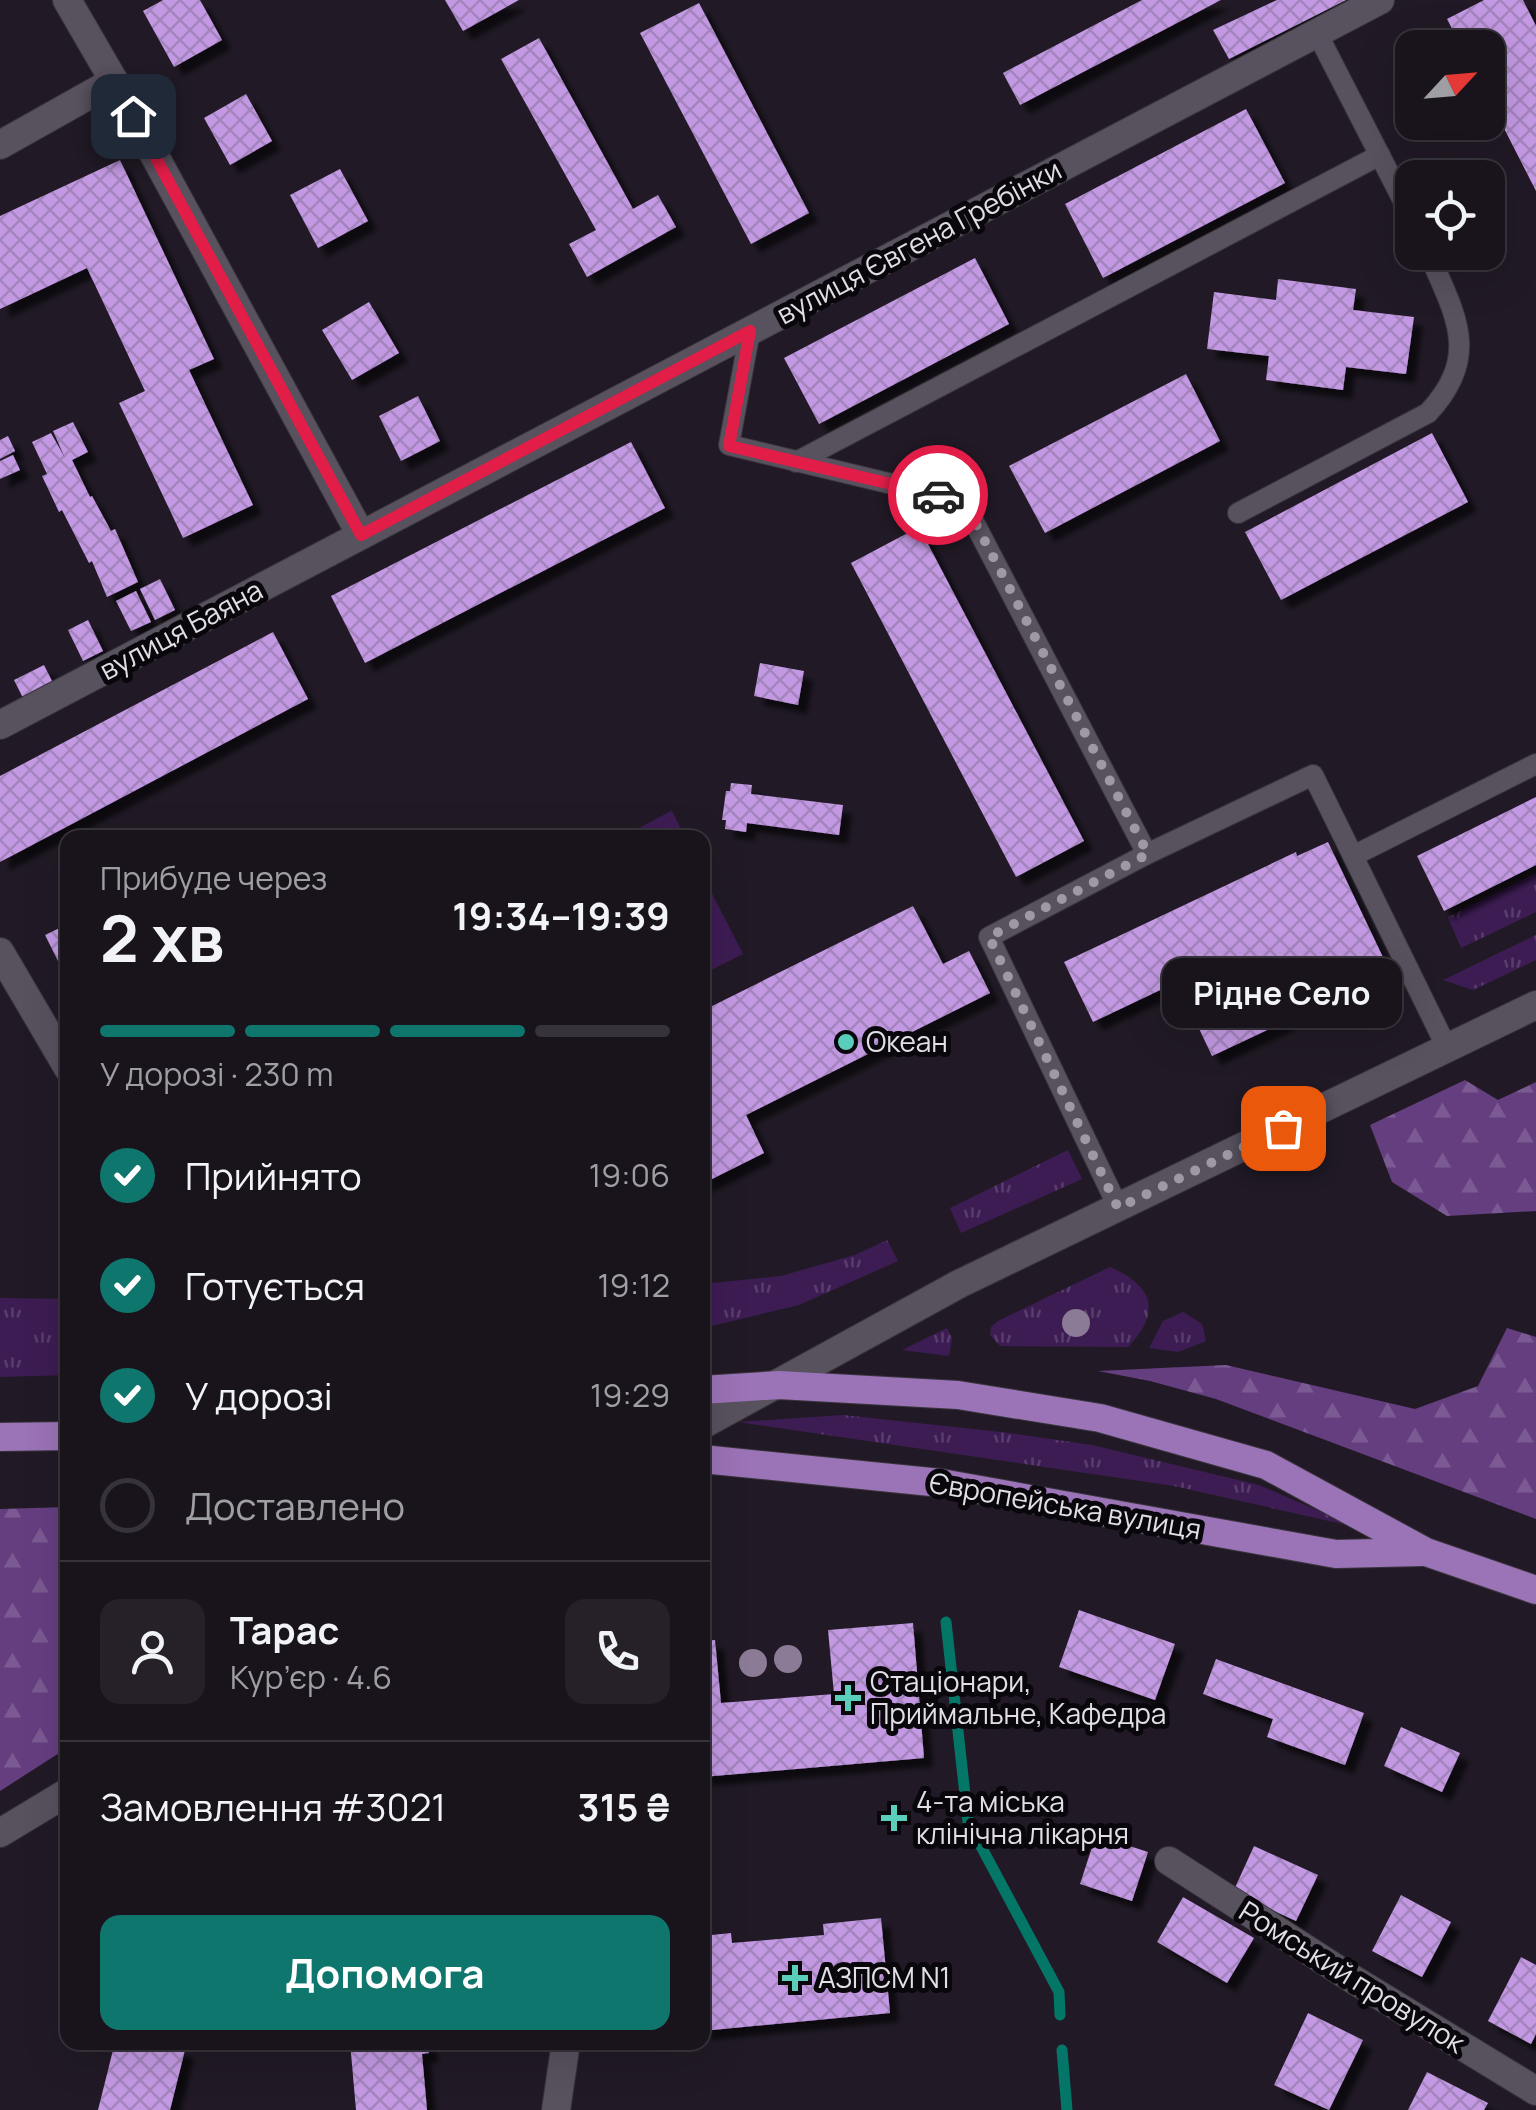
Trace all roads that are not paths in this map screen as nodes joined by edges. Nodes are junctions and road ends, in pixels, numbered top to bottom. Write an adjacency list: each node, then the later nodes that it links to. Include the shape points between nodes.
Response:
1 (67, 0): 4 (street)
2 (1380, 0): 3 (street, вулиця Євгена Гребінки)
3 (1316, 34): 6 (lane); 9 (street, вулиця Євгена Гребінки)
4 (114, 81): 5 (street); 12 (street)
5 (0, 145)
6 (1380, 155): 7 (lane); 10 (lane)
7 (1395, 185)
8 (1436, 270): 11 (lane, via 1457,320 1460,351 1454,377 1434,406)
9 (750, 331): 10 (lane, via 729,446); 12 (street, вулиця Євгена Гребінки)
10 (796, 462): 15 (lane, via 964,501)
11 (1238, 513)
12 (361, 535): 13 (street, вулиця Баяна)
13 (0, 725)
14 (1536, 764): 16 (lane)
15 (1148, 854): 16 (lane, via 1313,774); 21 (lane, via 989,937)
16 (1352, 856): 19 (lane)
17 (0, 952): 20 (street)
18 (1536, 1006): 19 (street)
19 (1447, 1048): 21 (street)
20 (60, 1054)
21 (1118, 1208): 22 (street, via 959,1284)
22 (779, 1385): 23 (main road, Європейська вулиця); 24 (street); 28 (main road, Європейська вулиця, via 958,1394 1100,1418 1266,1464)
23 (710, 1389)
24 (710, 1421)
25 (60, 1436): 26 (main road)
26 (0, 1437)
27 (710, 1460): 28 (main road, Європейська вулиця, via 941,1482 1336,1554)
28 (1426, 1552): 29 (main road, Європейська вулиця)
29 (1536, 1590)
30 (60, 1797): 31 (street)
31 (0, 1833)
32 (1169, 1861): 34 (street, Ромський провулок)
33 (565, 2050): 35 (street)
34 (1536, 2091)
35 (556, 2110)

